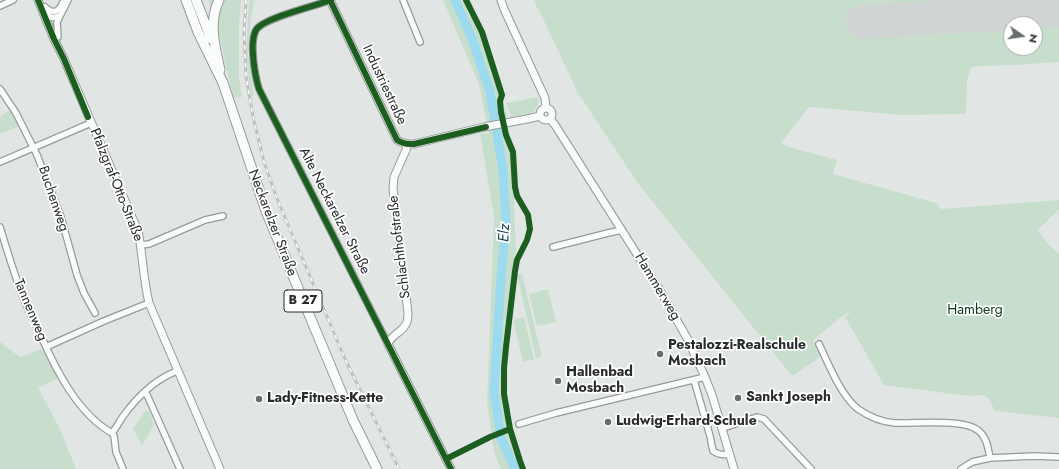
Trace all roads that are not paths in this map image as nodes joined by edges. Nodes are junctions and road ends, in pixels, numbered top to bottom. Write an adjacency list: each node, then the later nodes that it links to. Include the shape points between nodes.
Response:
1 (13, 0): 11 (street)
2 (64, 0): 10 (street, via 56,11 49,10)
3 (68, 0): 12 (street)
4 (196, 0): 16 (main road, B 27)
5 (219, 0): 16 (main road, via 212,22)
6 (330, 0): 24 (street, Industriestraße, via 397,140); 34 (street, Alte Neckarelzer Straße, via 275,18 257,29 253,52 257,82)
7 (403, 0): 15 (street)
8 (501, 0): 20 (street, via 545,98)
9 (186, 1): 18 (main road, B 27)
10 (41, 3): 13 (street, Pfalzgraf-Otto-Straße); 17 (street, Pfalzgraf-Otto-Straße)
11 (0, 6)
12 (59, 16): 13 (street); 14 (street)
13 (50, 17): 14 (street, Pfalzgraf-Otto-Straße)
14 (58, 37): 17 (street, Pfalzgraf-Otto-Straße)
15 (420, 42)
16 (216, 50): 18 (main road, B 27)
17 (64, 59): 23 (street, Pfalzgraf-Otto-Straße)
18 (223, 83): 50 (main road, Neckarelzer Straße / B 27, via 266,211 353,420)
19 (0, 90): 25 (street, Buchenweg, via 16,113)
20 (546, 108): 21 (street, via 541,110); 22 (street, via 552,112)
21 (540, 116): 22 (street, via 544,120); 24 (street, Industriestraße)
22 (550, 119): 29 (street, Hammerweg)
23 (91, 123): 25 (street); 30 (street, Pfalzgraf-Otto-Straße, via 138,231)
24 (407, 144): 34 (street, Schlachthofstraße, via 394,177 393,189 408,312 407,323 390,338)
25 (34, 148): 26 (street); 33 (street, Buchenweg, via 61,216 77,275)
26 (0, 162)
27 (223, 216): 30 (street, via 205,220)
28 (0, 227): 36 (street, Tannenweg, via 23,298)
29 (622, 230): 31 (street); 38 (street, Hammerweg, via 669,306)
30 (141, 246): 32 (street, Pfalzgraf-Otto-Straße)
31 (553, 247)
32 (149, 303): 36 (street); 37 (street, Pfalzgraf-Otto-Straße)
33 (95, 313)
34 (388, 344): 51 (street, Alte Neckarelzer Straße)
35 (819, 344): 46 (street, via 844,394 858,409 876,419 894,423 966,424 983,435)
36 (46, 347): 43 (street, Tannenweg, via 69,390 92,418)
37 (177, 370): 40 (street, via 156,382); 49 (street, Pfalzgraf-Otto-Straße)
38 (705, 376): 39 (street); 42 (street, Hammerweg)
39 (694, 380): 41 (street); 44 (street, via 713,451 723,456)
40 (145, 392): 43 (street); 48 (street)
41 (519, 424)
42 (723, 428): 44 (street, Hammerweg); 53 (street, via 757,417 764,418)
43 (112, 433): 47 (street)
44 (730, 454): 52 (street, Hammerweg)
45 (1059, 457): 46 (street)
46 (990, 458): 54 (street, via 972,462)
47 (122, 469)
48 (180, 469)
49 (220, 469)
50 (377, 469)
51 (451, 469)
52 (734, 469)
53 (812, 469)
54 (961, 469)

